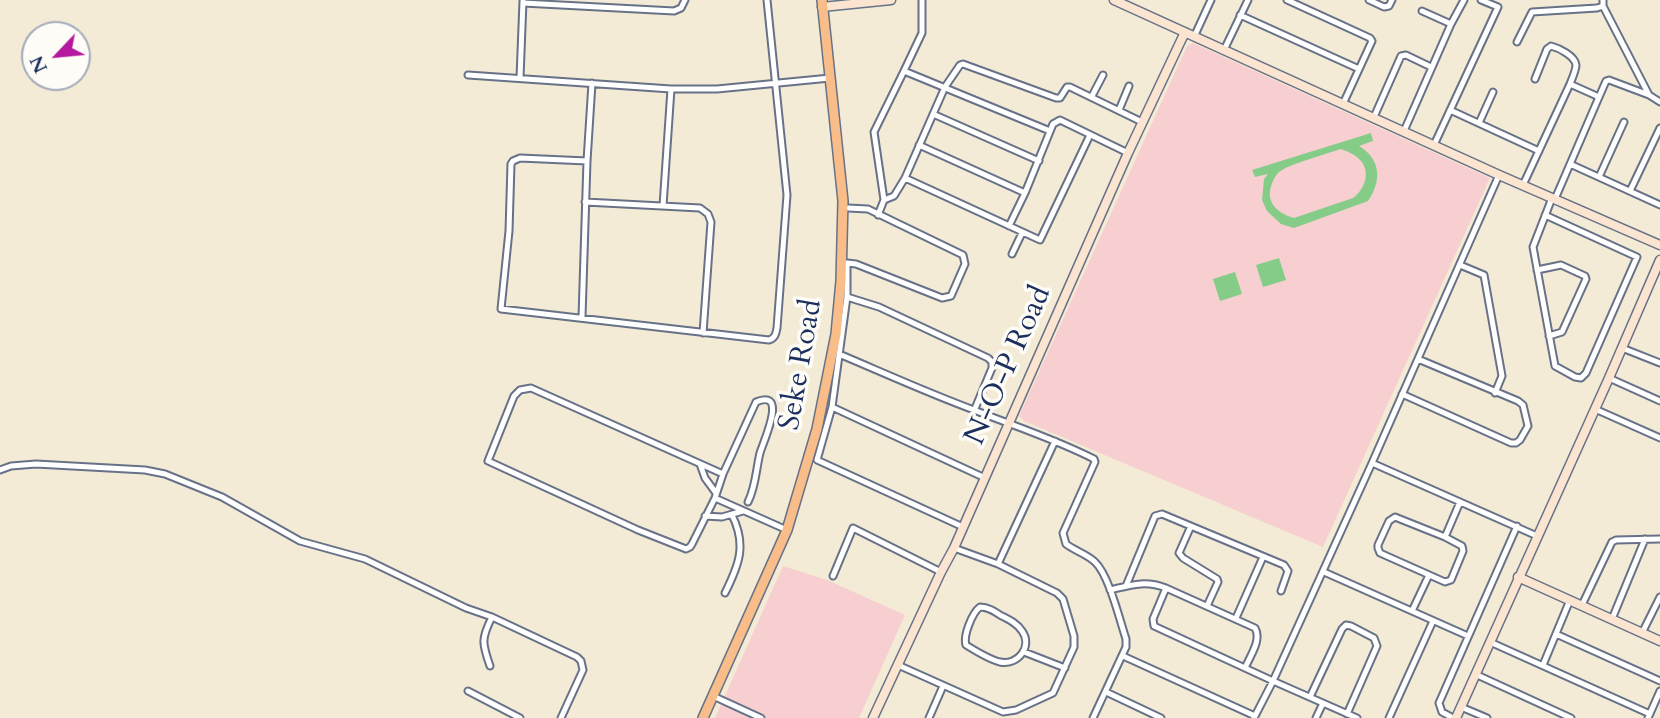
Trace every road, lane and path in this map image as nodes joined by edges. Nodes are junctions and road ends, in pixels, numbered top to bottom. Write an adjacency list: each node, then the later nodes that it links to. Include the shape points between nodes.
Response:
1 (685, 0): 14 (street, via 674,11)
2 (767, 0): 35 (street)
3 (891, 0): 13 (street)
4 (922, 0): 28 (street, via 922,33)
5 (1114, 0): 17 (street)
6 (1211, 0): 23 (street)
7 (1248, 0): 20 (street)
8 (1287, 0): 27 (street, via 1368,36 1372,41)
9 (1369, 0): 10 (street, via 1384,7)
10 (1392, 0)
11 (1464, 0): 21 (street)
12 (1481, 0): 18 (street)
13 (861, 1): 15 (street)
14 (523, 2): 31 (street)
15 (822, 3): 32 (main road, Seke Road)
16 (1603, 3): 24 (street, via 1597,8 1532,12); 41 (street)
17 (1135, 4): 22 (street)
18 (1499, 4): 47 (street)
19 (1422, 11): 21 (street)
20 (1240, 15): 25 (street); 27 (street)
21 (1451, 24): 26 (street)
22 (1185, 32): 23 (street); 51 (street, N-O-P Road)
23 (1194, 37): 25 (street)
24 (1517, 42)
25 (1224, 50): 45 (street)
26 (1431, 67): 49 (street, via 1401,56); 55 (street)
27 (1359, 69): 45 (street)
28 (904, 71): 38 (street); 71 (street, via 874,132)
29 (468, 75): 31 (street)
30 (1103, 75): 42 (street)
31 (520, 78): 34 (street)
32 (830, 78): 35 (street); 117 (main road, Seke Road, via 843,201 836,334 817,429)
33 (1535, 79): 36 (street, via 1551,46 1576,62)
34 (592, 83): 39 (street); 61 (street)
35 (776, 84): 39 (street); 87 (street, via 787,195 776,334 769,340)
36 (1570, 84): 43 (street); 59 (street)
37 (1129, 86): 46 (street)
38 (946, 87): 42 (street, via 965,64 1056,98 1067,87); 48 (street); 54 (street)
39 (671, 89): 74 (street)
40 (1493, 92): 52 (street)
41 (1649, 95): 43 (street, via 1609,80); 44 (street)
42 (1092, 96): 46 (street)
43 (1600, 97): 63 (street)
44 (1660, 102)
45 (1343, 104): 49 (street)
46 (1119, 110): 51 (street)
47 (1450, 110): 52 (street); 58 (street)
48 (933, 114): 57 (street); 62 (street)
49 (1374, 117): 55 (street)
50 (1624, 121): 65 (street)
51 (1142, 122): 60 (street, N-O-P Road)
52 (1479, 123): 59 (street)
53 (1660, 128): 68 (street)
54 (1050, 131): 56 (street, via 1060,120); 62 (street)
55 (1404, 131): 58 (street)
56 (1090, 135): 60 (street); 79 (street, via 1040,240)
57 (919, 145): 66 (street); 69 (street)
58 (1434, 145): 64 (street)
59 (1539, 151): 67 (street)
60 (1128, 153): 100 (street, N-O-P Road)
61 (587, 161): 72 (street); 86 (street, via 520,158 511,164 501,309)
62 (1039, 161): 69 (street)
63 (1570, 164): 65 (street); 70 (street)
64 (1499, 175): 67 (street); 83 (street)
65 (1600, 177): 68 (street)
66 (905, 178): 71 (street, via 894,196); 78 (street)
67 (1523, 185): 70 (street)
68 (1630, 191): 73 (street)
69 (1025, 193): 78 (street)
70 (1553, 199): 77 (street); 80 (street)
71 (884, 200): 76 (street)
72 (586, 202): 74 (street); 86 (street)
73 (1660, 205)
74 (663, 206): 87 (street, via 700,208 708,214)
75 (848, 208): 76 (street)
76 (878, 215): 85 (street, via 963,256 965,264 951,296 942,298 847,263)
77 (1545, 215): 84 (street, via 1533,247); 88 (street, via 1637,257 1581,378 1555,366)
78 (1009, 226): 79 (street)
79 (1022, 233): 81 (street)
80 (1660, 245)
81 (1012, 254)
82 (1660, 260): 89 (street)
83 (1460, 265): 91 (street); 94 (street, via 1484,275 1502,376)
84 (1537, 270): 88 (street); 88 (street, via 1561,265 1586,279 1562,332)
85 (847, 297): 90 (street); 99 (street, via 879,307 988,358 992,368)
86 (582, 317): 87 (street)
87 (703, 332)
88 (1549, 336)
89 (1622, 348): 92 (street); 93 (street)
90 (839, 354): 97 (street); 99 (street)
91 (1418, 359): 94 (street); 95 (street)
92 (1659, 361)
93 (1609, 378): 96 (street); 98 (street)
94 (1494, 393): 95 (street, via 1523,405 1528,426 1516,443)
95 (1402, 394): 103 (street)
96 (1660, 401)
97 (832, 407): 107 (street); 116 (street, via 817,460)
98 (1595, 409): 101 (street); 118 (street)
99 (974, 411): 100 (street)
100 (1009, 422): 102 (street); 107 (street, N-O-P Road)
101 (1660, 438)
102 (1055, 441): 124 (street); 132 (street, via 1095,461 1063,533 1066,544 1097,564)
103 (1372, 463): 110 (street); 126 (street)
104 (700, 464): 106 (street); 108 (street); 113 (street, via 526,388 514,396 488,461 682,548 690,547)
105 (0, 470): 140 (street, via 36,464 165,474 222,497 300,541 365,559)
106 (723, 474): 108 (street); 109 (street, via 756,402 769,402 773,416)
107 (985, 478): 116 (street, N-O-P Road)
108 (715, 496): 111 (street); 113 (street)
109 (748, 502)
110 (1460, 502): 115 (street); 119 (street)
111 (743, 511): 112 (street); 117 (street)
112 (732, 515): 113 (street); 134 (street, via 741,538)
113 (705, 516)
114 (1191, 526): 123 (street); 130 (street, via 1162,513 1154,516); 138 (street, via 1179,553 1217,579)
115 (1517, 526): 118 (street); 146 (street)
116 (963, 527): 122 (street, N-O-P Road)
117 (787, 530): 163 (main road, Seke Road)
118 (1537, 536): 129 (street)
119 (1445, 537): 127 (street, via 1463,549 1451,580); 127 (street, via 1395,517 1389,521 1380,553)
120 (1660, 538): 121 (street)
121 (1645, 539): 137 (street, via 1612,542); 142 (street)
122 (954, 548): 124 (street); 125 (street, N-O-P Road)
123 (1263, 557): 133 (street, via 1288,569); 141 (street)
124 (998, 564): 154 (street, via 1054,590 1063,599 1075,640)
125 (942, 572): 128 (street, via 853,528); 153 (street, N-O-P Road)
126 (1324, 572): 139 (street); 157 (street)
127 (1429, 575): 139 (street)
128 (833, 576)
129 (1518, 577): 136 (street); 148 (street)
130 (1126, 586): 131 (street, via 1153,583); 132 (street)
131 (1166, 588): 138 (street); 155 (street, via 1154,626)
132 (1110, 590): 150 (street, via 1126,639)
133 (1280, 591)
134 (725, 593)
135 (1660, 599): 144 (street)
136 (1570, 600): 137 (street); 145 (street)
137 (1582, 605): 142 (street)
138 (1207, 606): 141 (street)
139 (1412, 611): 143 (street)
140 (492, 617): 152 (street, via 483,641); 171 (street, via 581,661 583,670)
141 (1236, 618): 155 (street, via 1258,634)
142 (1612, 619): 144 (street)
143 (1433, 621): 146 (street); 180 (street)
144 (1642, 633): 147 (street)
145 (1556, 634): 151 (street); 158 (street)
146 (1468, 636): 181 (street, via 1439,703 1442,712)
147 (1660, 641)
148 (1490, 642): 151 (street); 156 (street)
149 (1024, 652): 149 (street, via 1001,662 965,645 975,610 986,607 1018,625 1026,637); 154 (street)
150 (1123, 656): 162 (street); 169 (street)
151 (1543, 665): 168 (street)
152 (490, 666)
153 (898, 666): 159 (street); 174 (street, N-O-P Road)
154 (1065, 668): 159 (street, via 1053,693 1009,712)
155 (1245, 668): 157 (street)
156 (1475, 674): 166 (street); 183 (street)
157 (1273, 681): 164 (street); 169 (street)
158 (1660, 681)
159 (943, 686): 175 (street)
160 (468, 691): 170 (street)
161 (1660, 691): 168 (street)
162 (1106, 692): 176 (street); 177 (street)
163 (713, 696): 172 (main road, Seke Road); 173 (street)
164 (1310, 697): 165 (street); 167 (street, via 1342,629 1351,625 1374,638 1377,646)
165 (1323, 703): 167 (street); 178 (street)
166 (1461, 707): 181 (street); 182 (street)
167 (1348, 714): 179 (street)
168 (1649, 716)
169 (1255, 717)
170 (520, 718)
171 (561, 718)
172 (703, 718)
173 (761, 718)
174 (873, 718)
175 (929, 718)
176 (1093, 718)
177 (1161, 718)
178 (1316, 718)
179 (1357, 718)
180 (1389, 718)
181 (1455, 718)
182 (1487, 718)
183 (1571, 718)

